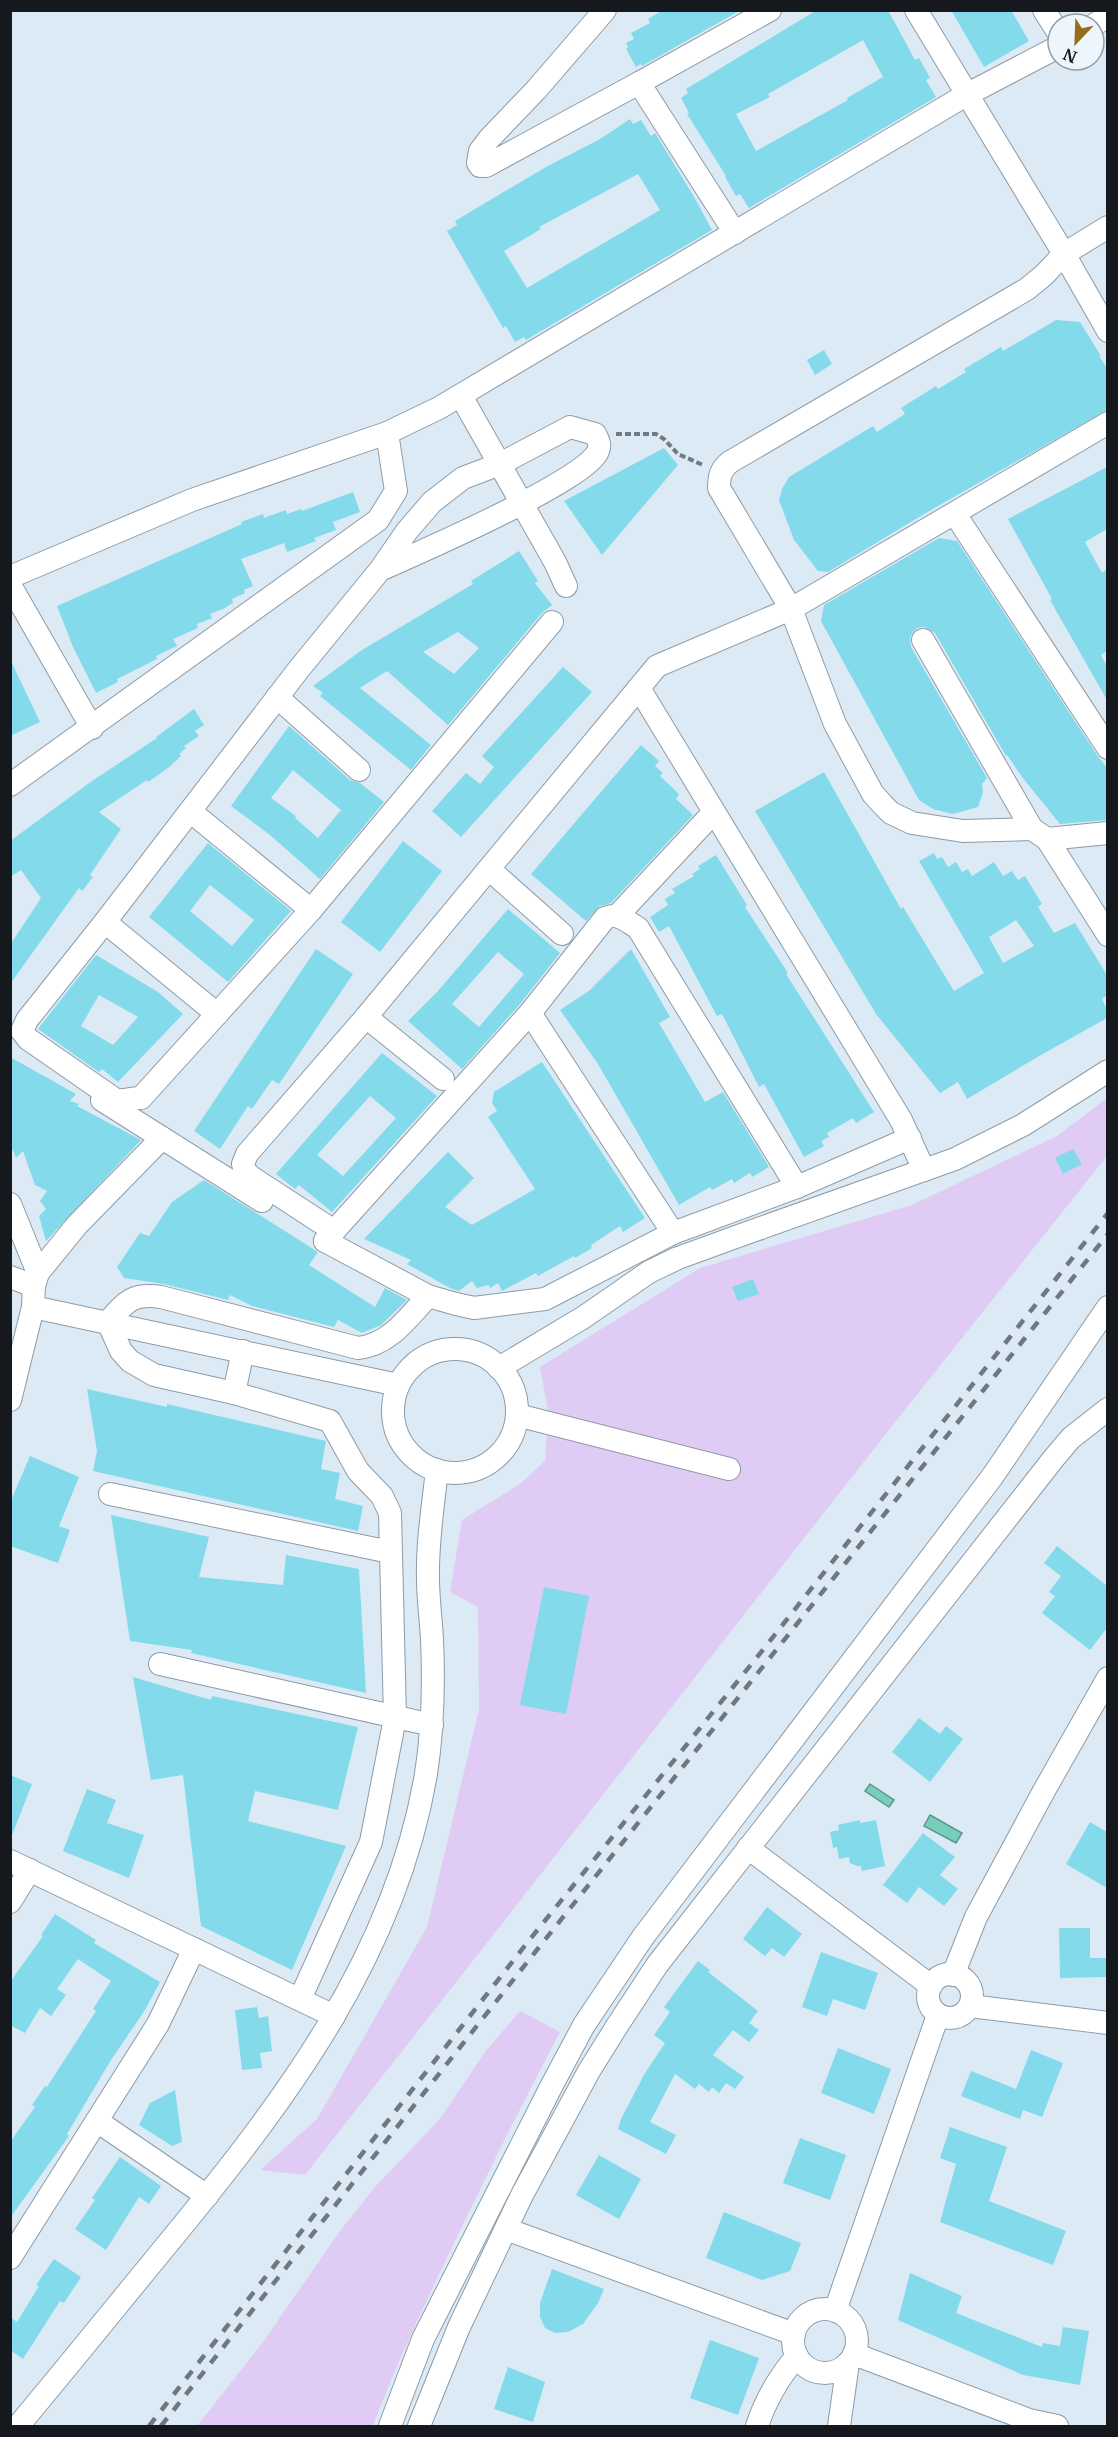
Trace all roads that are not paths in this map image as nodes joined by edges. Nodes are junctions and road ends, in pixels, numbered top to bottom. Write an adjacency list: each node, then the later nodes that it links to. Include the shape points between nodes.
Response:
1 (605, 10): 5 (street, via 489,139 480,151 478,164 486,166)
2 (770, 10): 5 (street)
3 (916, 10): 6 (street)
4 (1046, 53): 6 (street)
5 (639, 83): 8 (street)
6 (966, 96): 8 (street); 9 (street)
7 (1107, 227): 9 (street)
8 (735, 233): 11 (street)
9 (1064, 254): 10 (street); 21 (street, via 1027,289 730,462 721,472 719,488)
10 (1107, 331)
11 (461, 396): 13 (street); 14 (street)
12 (1107, 423): 16 (street)
13 (387, 433): 18 (street, via 192,500); 26 (street, via 396,491 378,520)
14 (500, 464): 15 (street); 15 (street, via 570,427 595,434 600,444 598,453 588,464); 17 (street, via 463,478 432,502)
15 (522, 504): 17 (street); 20 (street)
16 (956, 514): 21 (street); 27 (street)
17 (380, 570): 25 (street)
18 (10, 577)
19 (10, 585): 26 (street)
20 (566, 586)
21 (791, 609): 24 (street, via 657,666); 33 (street, via 835,724 873,794 891,813 912,823 963,831)
22 (552, 622): 35 (street)
23 (924, 640): 33 (street)
24 (639, 688): 31 (street); 34 (street)
25 (277, 697): 28 (street); 30 (street)
26 (92, 728): 29 (street)
27 (1107, 748)
28 (359, 770)
29 (10, 785)
30 (190, 811): 35 (street); 37 (street)
31 (714, 812): 36 (street); 47 (street)
32 (1107, 832): 33 (street)
33 (1040, 834): 39 (street)
34 (489, 869): 38 (street); 42 (street)
35 (311, 910): 41 (street)
36 (618, 915): 40 (street, via 605,918); 49 (street, via 638,928)
37 (105, 922): 41 (street); 41 (street, via 23,1026 28,1040 116,1100 141,1098)
38 (562, 934)
39 (1107, 935)
40 (531, 1013): 51 (street); 52 (street)
41 (217, 1014)
42 (366, 1017): 45 (street); 52 (street, via 247,1154 243,1164 251,1177)
43 (10, 1044): 46 (street)
44 (1107, 1071): 48 (street, via 1023,1125)
45 (443, 1079)
46 (162, 1138): 52 (street); 55 (street, via 77,1225)
47 (909, 1138): 48 (street); 49 (street)
48 (924, 1170): 59 (street, via 668,1263)
49 (797, 1187): 51 (street)
50 (10, 1204): 55 (street)
51 (673, 1233): 54 (street, via 545,1299 474,1308)
52 (329, 1236): 54 (street)
53 (10, 1277): 55 (street)
54 (428, 1296): 57 (street, via 399,1328 371,1347 358,1348 146,1295 133,1298)
55 (29, 1303): 57 (street); 62 (street)
56 (1107, 1307): 94 (street, via 992,1477 607,1988 552,2085 423,2339)
57 (108, 1322): 58 (street); 61 (street, via 121,1351 142,1369)
58 (243, 1352): 60 (street); 61 (street)
59 (499, 1368): 60 (street, via 477,1353 444,1350 414,1364); 64 (street, via 514,1395)
60 (398, 1385): 66 (street, via 393,1420 401,1442 416,1460)
61 (234, 1393): 68 (street, via 330,1421 358,1471 388,1504 392,1521)
62 (10, 1400)
63 (1105, 1413): 74 (street, via 1071,1438 1048,1466)
64 (516, 1415): 65 (street); 66 (street, via 509,1442 490,1462 465,1472)
65 (729, 1468)
66 (437, 1470): 72 (street, via 428,1551)
67 (110, 1494): 68 (street)
68 (390, 1552): 71 (street)
69 (160, 1664): 71 (street)
70 (1107, 1678): 79 (street, via 976,1917)
71 (395, 1718): 72 (street); 73 (street)
72 (432, 1725): 75 (street, via 422,1796)
73 (371, 1842): 75 (street); 81 (street)
74 (748, 1848): 80 (street); 88 (street, via 657,1965 617,2026)
75 (407, 1855): 84 (street, via 375,1937)
76 (20, 1866): 77 (street); 78 (street)
77 (10, 1902)
78 (195, 1949): 81 (street); 86 (street, via 158,2024)
79 (953, 1975): 80 (street, via 940,1976); 82 (street, via 969,1986)
80 (931, 1986): 83 (street, via 929,2002)
81 (300, 1999): 84 (street)
82 (970, 2006): 83 (street, via 952,2018); 85 (street)
83 (938, 2015): 90 (street)
84 (334, 2016): 87 (street, via 311,2057)
85 (1107, 2023)
86 (97, 2121): 87 (street); 89 (street)
87 (207, 2196): 93 (street)
88 (506, 2229): 91 (street); 95 (street, via 459,2327)
89 (10, 2258)
90 (835, 2311): 91 (street, via 814,2311 805,2316 798,2324); 92 (street, via 852,2324 857,2344)
91 (795, 2345): 92 (street, via 811,2370 820,2373 840,2369); 96 (street, via 766,2400)
92 (851, 2359): 97 (street); 98 (street)
93 (18, 2427)
94 (390, 2427)
95 (419, 2427)
96 (757, 2427)
97 (839, 2427)
98 (1057, 2427)

